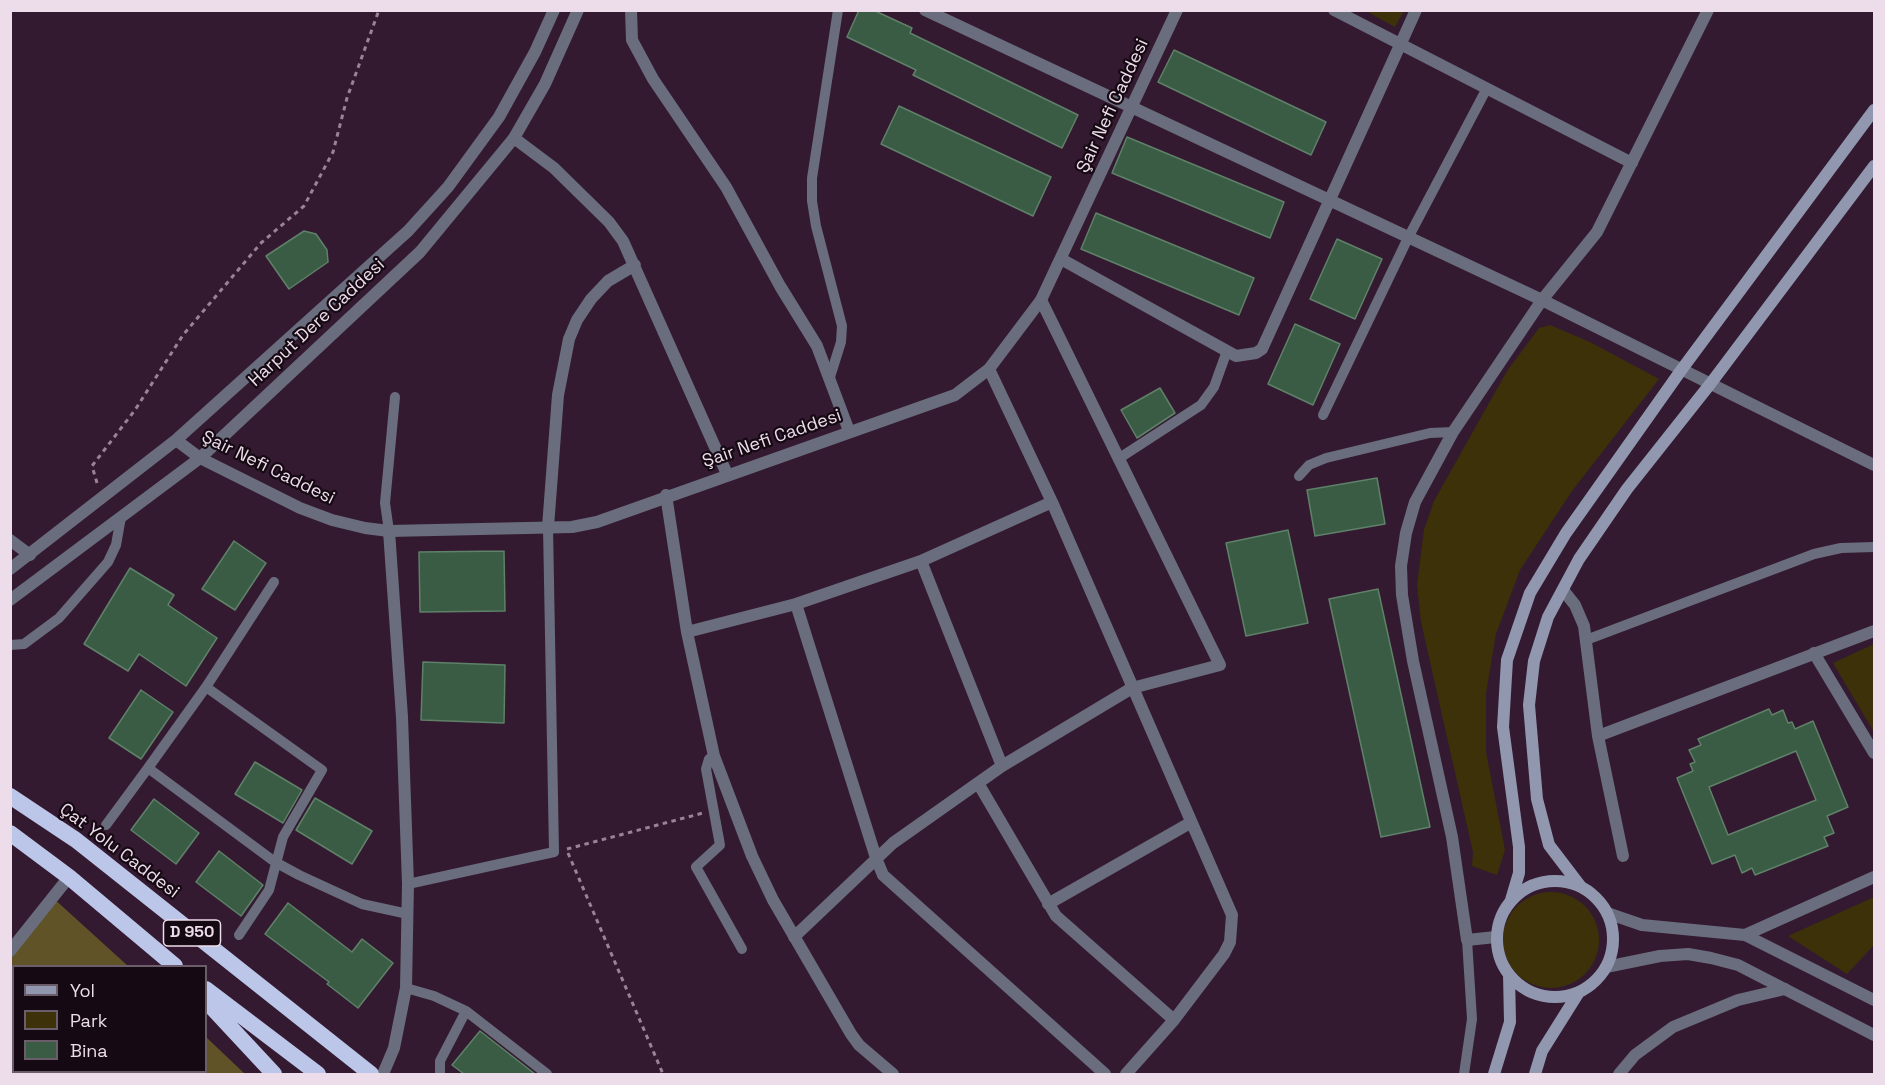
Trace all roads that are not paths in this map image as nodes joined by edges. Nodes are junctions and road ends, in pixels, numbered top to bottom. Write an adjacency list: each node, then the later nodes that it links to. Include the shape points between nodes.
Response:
1 (554, 10): 32 (street, Harput Dere Caddesi, via 499,117 448,187 408,231)
2 (578, 10): 14 (street, Harput Dere Caddesi, via 545,84)
3 (631, 10): 26 (street, via 632,40 653,79 726,187)
4 (838, 10): 26 (lane, via 812,178 816,226 842,326)
5 (925, 10): 12 (street)
6 (1177, 10): 12 (street, Şair Nefi Caddesi)
7 (1334, 10): 10 (street)
8 (1416, 10): 10 (street)
9 (1703, 12): 15 (street)
10 (1401, 43): 11 (street); 17 (street)
11 (1487, 88): 15 (street); 18 (lane)
12 (1133, 107): 17 (street); 19 (street, Şair Nefi Caddesi)
13 (1875, 110): 25 (main road)
14 (514, 138): 20 (street, via 554,168 609,222); 33 (street, Harput Dere Caddesi, via 420,252)
15 (1632, 163): 22 (street, via 1597,232)
16 (1875, 166): 27 (main road)
17 (1330, 201): 18 (street); 23 (street, via 1263,349 1242,357)
18 (1408, 238): 22 (street); 29 (lane)
19 (1061, 259): 21 (street, Şair Nefi Caddesi); 23 (street)
20 (635, 265): 36 (street); 41 (street, via 608,281 591,299 569,339 558,395)
21 (1041, 300): 24 (street, Şair Nefi Caddesi); 34 (street)
22 (1542, 300): 25 (street); 31 (street)
23 (1227, 351): 34 (lane, via 1214,387 1201,405)
24 (989, 369): 30 (street, Şair Nefi Caddesi, via 955,395); 39 (street)
25 (1682, 369): 27 (street); 76 (main road, via 1566,533 1530,593 1507,660 1503,727 1516,808 1519,873)
26 (831, 377): 30 (street)
27 (1711, 383): 35 (street); 49 (main road, via 1626,489)
28 (394, 397): 42 (lane, via 385,502)
29 (1323, 415)
30 (849, 431): 36 (street, Şair Nefi Caddesi)
31 (1453, 432): 37 (lane, via 1326,458 1309,465); 84 (street, via 1414,502 1406,533 1402,585 1413,662 1452,837)
32 (176, 440): 33 (street, Şair Nefi Caddesi); 45 (street, Harput Dere Caddesi)
33 (200, 458): 40 (street, Harput Dere Caddesi); 42 (street, Şair Nefi Caddesi, via 311,512)
34 (1118, 459): 58 (street, via 1220,665)
35 (1875, 465)
36 (727, 474): 38 (street, Şair Nefi Caddesi)
37 (1299, 476)
38 (666, 495): 41 (street, Şair Nefi Caddesi, via 597,522); 53 (street)
39 (1052, 502): 46 (street); 58 (street)
40 (121, 517): 50 (street, Harput Dere Caddesi); 55 (lane, via 108,562 59,618 24,644)
41 (549, 527): 42 (street, Şair Nefi Caddesi); 74 (lane, via 554,852)
42 (389, 531): 74 (street)
43 (10, 540): 45 (street)
44 (1875, 547): 54 (lane, via 1814,554)
45 (30, 555): 47 (street, Harput Dere Caddesi)
46 (921, 561): 51 (street); 62 (street)
47 (10, 569)
48 (274, 582): 57 (lane)
49 (1563, 590): 54 (street, via 1581,615); 75 (main road, via 1548,617 1534,662 1529,705 1537,799 1549,845)
50 (10, 600)
51 (796, 604): 53 (street); 70 (street)
52 (1875, 631): 56 (street)
53 (687, 632): 61 (street)
54 (1586, 640): 59 (street)
55 (10, 645)
56 (1814, 653): 59 (street); 60 (street)
57 (206, 687): 63 (lane); 71 (lane, via 321,770 283,837)
58 (1132, 688): 62 (street); 66 (street)
59 (1598, 736): 69 (street)
60 (1875, 753)
61 (714, 756): 82 (street, via 752,856); 85 (lane, via 706,770 720,845 696,867)
62 (1002, 766): 64 (street)
63 (148, 768): 67 (lane); 71 (lane)
64 (978, 783): 70 (street); 77 (street)
65 (10, 796): 101 (highway, Çat Yolu Caddesi / D 950, via 76,840)
66 (1190, 823): 77 (street); 97 (street, via 1226,899 1233,928 1224,954)
67 (106, 825)
68 (10, 833): 72 (highway, D 950)
69 (1623, 856)
70 (876, 858): 82 (street); 106 (street, via 889,881)
71 (275, 862): 79 (lane, via 362,904); 81 (lane, via 269,891)
72 (69, 877): 86 (street); 87 (highway, D 950)
73 (1875, 877): 80 (street)
74 (408, 884): 79 (street)
75 (1581, 887): 76 (main road, via 1564,881 1545,881 1526,888); 78 (main road, via 1596,898)
76 (1511, 900): 83 (main road, via 1500,917)
77 (1048, 904): 97 (street, via 1063,925)
78 (1606, 913): 80 (street, via 1642,924); 88 (main road, via 1612,949)
79 (408, 914): 90 (street)
80 (1745, 934): 94 (street)
81 (239, 935)
82 (794, 937): 105 (street, via 851,1034)
83 (1496, 937): 84 (street); 89 (main road, via 1499,957)
84 (1467, 940): 108 (lane, via 1472,1011)
85 (742, 949)
86 (10, 951)
87 (172, 964)
88 (1606, 967): 91 (street, via 1688,954 1738,965); 93 (main road)
89 (1509, 974): 93 (main road, via 1523,988 1542,996 1562,997); 109 (main road, via 1510,1022)
90 (406, 988): 96 (lane); 102 (street)
91 (1785, 989): 98 (street); 111 (street, via 1738,1000 1673,1027 1635,1054)
92 (207, 990): 100 (highway)
93 (1579, 992): 110 (main road, via 1542,1052)
94 (1875, 1000)
95 (207, 1002): 99 (highway)
96 (466, 1011): 103 (lane, via 440,1061); 104 (lane)
97 (1174, 1020): 107 (street)
98 (1875, 1035)
99 (274, 1074)
100 (318, 1074)
101 (370, 1074)
102 (383, 1074)
103 (440, 1074)
104 (547, 1074)
105 (893, 1074)
106 (1105, 1074)
107 (1126, 1074)
108 (1464, 1074)
109 (1494, 1074)
110 (1534, 1074)
111 (1619, 1074)

